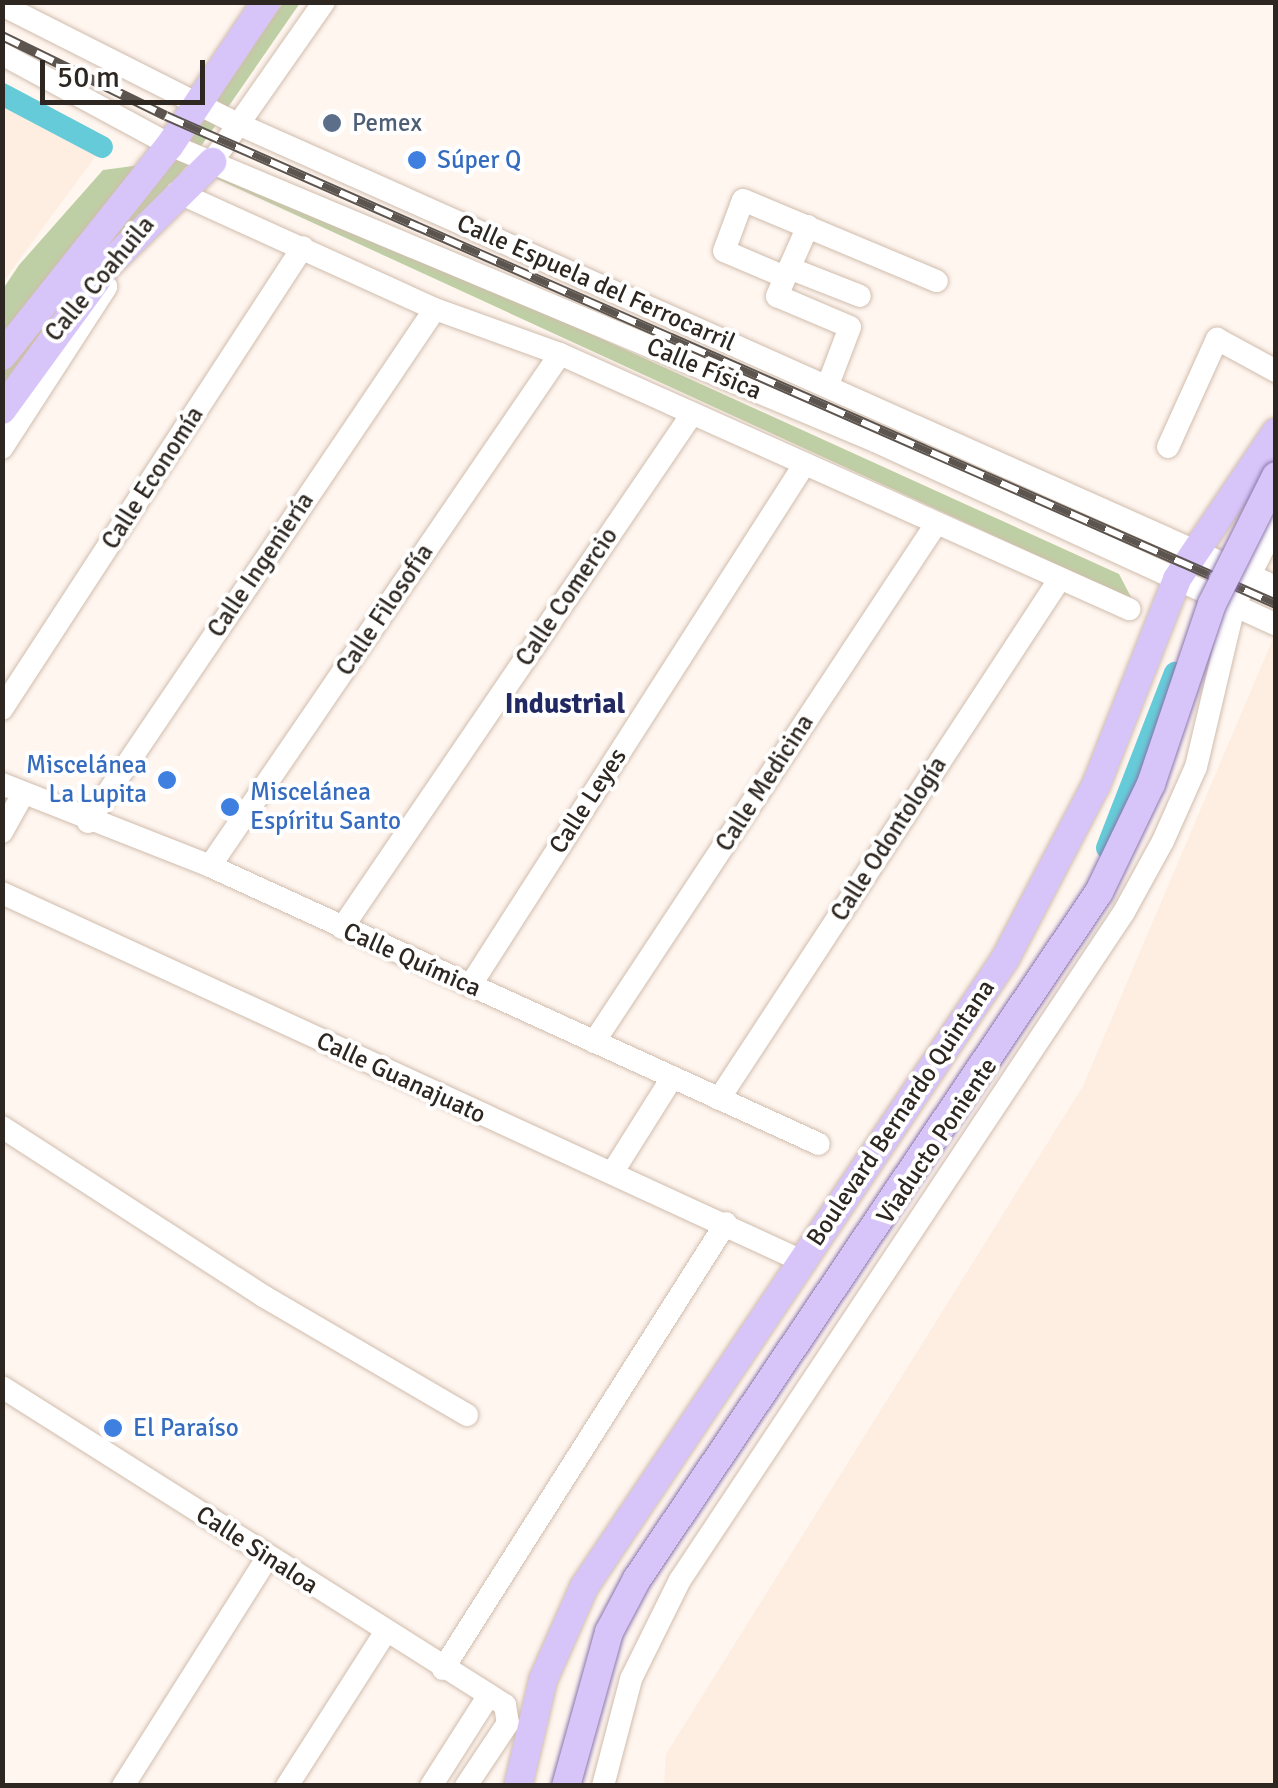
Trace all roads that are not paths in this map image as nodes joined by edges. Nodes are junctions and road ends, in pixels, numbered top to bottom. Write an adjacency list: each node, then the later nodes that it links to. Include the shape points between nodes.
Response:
1 (266, 2): 5 (main road, Calle Coahuila)
2 (324, 2): 6 (street)
3 (2, 5): 5 (street, Calle Espuela del Ferrocarril)
4 (2, 54): 7 (street)
5 (196, 102): 6 (street, Calle Espuela del Ferrocarril); 7 (main road, Calle Coahuila)
6 (238, 124): 8 (street); 21 (street, Calle Espuela del Ferrocarril)
7 (170, 145): 8 (street, Calle Física); 10 (main road, Calle Coahuila)
8 (212, 162): 9 (main road, Calle Coahuila); 33 (street, Calle Física, via 876,441)
9 (177, 192): 12 (main road, Calle Coahuila); 13 (street, Calle Física)
10 (107, 221): 12 (street); 19 (main road, Calle Coahuila)
11 (808, 226): 14 (street); 14 (street, via 743,200 724,251); 15 (street)
12 (128, 242): 22 (main road, Calle Coahuila, via 44,345); 26 (street, via 110,282)
13 (303, 246): 17 (street, Calle Física); 39 (street, Calle Economía)
14 (787, 273): 16 (street); 21 (street, via 776,296 850,327)
15 (937, 281)
16 (860, 296)
17 (435, 309): 18 (street, Calle Física); 41 (street, Calle Ingeniería)
18 (560, 354): 23 (street, Calle Física); 43 (street, Calle Filosofía)
19 (2, 356)
20 (1276, 371): 25 (street, via 1217,338)
21 (828, 386): 31 (street, Calle Espuela del Ferrocarril)
22 (2, 410)
23 (692, 414): 27 (street, Calle Física); 45 (street, Calle Comercio)
24 (1276, 432): 31 (main road, Boulevard Bernardo Quintana)
25 (1168, 447)
26 (2, 448)
27 (804, 465): 29 (street, Calle Física); 46 (street, Calle Leyes)
28 (1276, 476): 66 (main road, Viaducto Poniente, bridge, via 1212,604 1151,784 1100,892 638,1579 609,1632)
29 (936, 524): 34 (street, Calle Física); 47 (street, Calle Medicina)
30 (1273, 537): 32 (street)
31 (1196, 548): 32 (street, Calle Espuela del Ferrocarril); 33 (main road, Boulevard Bernardo Quintana)
32 (1250, 575): 35 (street, Calle Espuela del Ferrocarril); 36 (street)
33 (1177, 579): 36 (street, Calle Física); 54 (main road, Boulevard Bernardo Quintana, via 1096,786 1005,959)
34 (1059, 580): 37 (street, Calle Física); 49 (street, Calle Odontología)
35 (1276, 587)
36 (1234, 606): 38 (street, Calle Física); 67 (street, via 1196,767 1164,841 1124,912 680,1580 631,1679)
37 (1129, 610)
38 (1276, 625)
39 (2, 709)
40 (13, 789): 41 (street, Calle Química); 42 (street)
41 (88, 822): 43 (street, Calle Química)
42 (2, 832)
43 (210, 866): 45 (street, Calle Química)
44 (2, 893): 52 (street, Calle Guanajuato)
45 (342, 928): 46 (street, Calle Química)
46 (470, 986): 47 (street, Calle Química)
47 (594, 1042): 48 (street, Calle Química)
48 (672, 1078): 49 (street, Calle Química); 52 (street)
49 (718, 1098): 51 (street, Calle Química)
50 (2, 1127): 56 (street, via 266,1297)
51 (819, 1144)
52 (614, 1170): 53 (street, Calle Guanajuato)
53 (726, 1223): 54 (street, Calle Guanajuato); 59 (street)
54 (800, 1260): 65 (main road, Boulevard Bernardo Quintana, via 584,1587 543,1680)
55 (2, 1387): 57 (street, Calle Sinaloa)
56 (466, 1415)
57 (268, 1557): 58 (street, Calle Sinaloa); 61 (street)
58 (386, 1631): 59 (street, Calle Sinaloa); 62 (street)
59 (443, 1668): 60 (street, Calle Sinaloa)
60 (489, 1695): 63 (street); 64 (street, Calle Sinaloa, via 510,1713)
61 (123, 1786)
62 (287, 1786)
63 (431, 1786)
64 (466, 1786)
65 (518, 1786)
66 (566, 1786)
67 (603, 1786)

